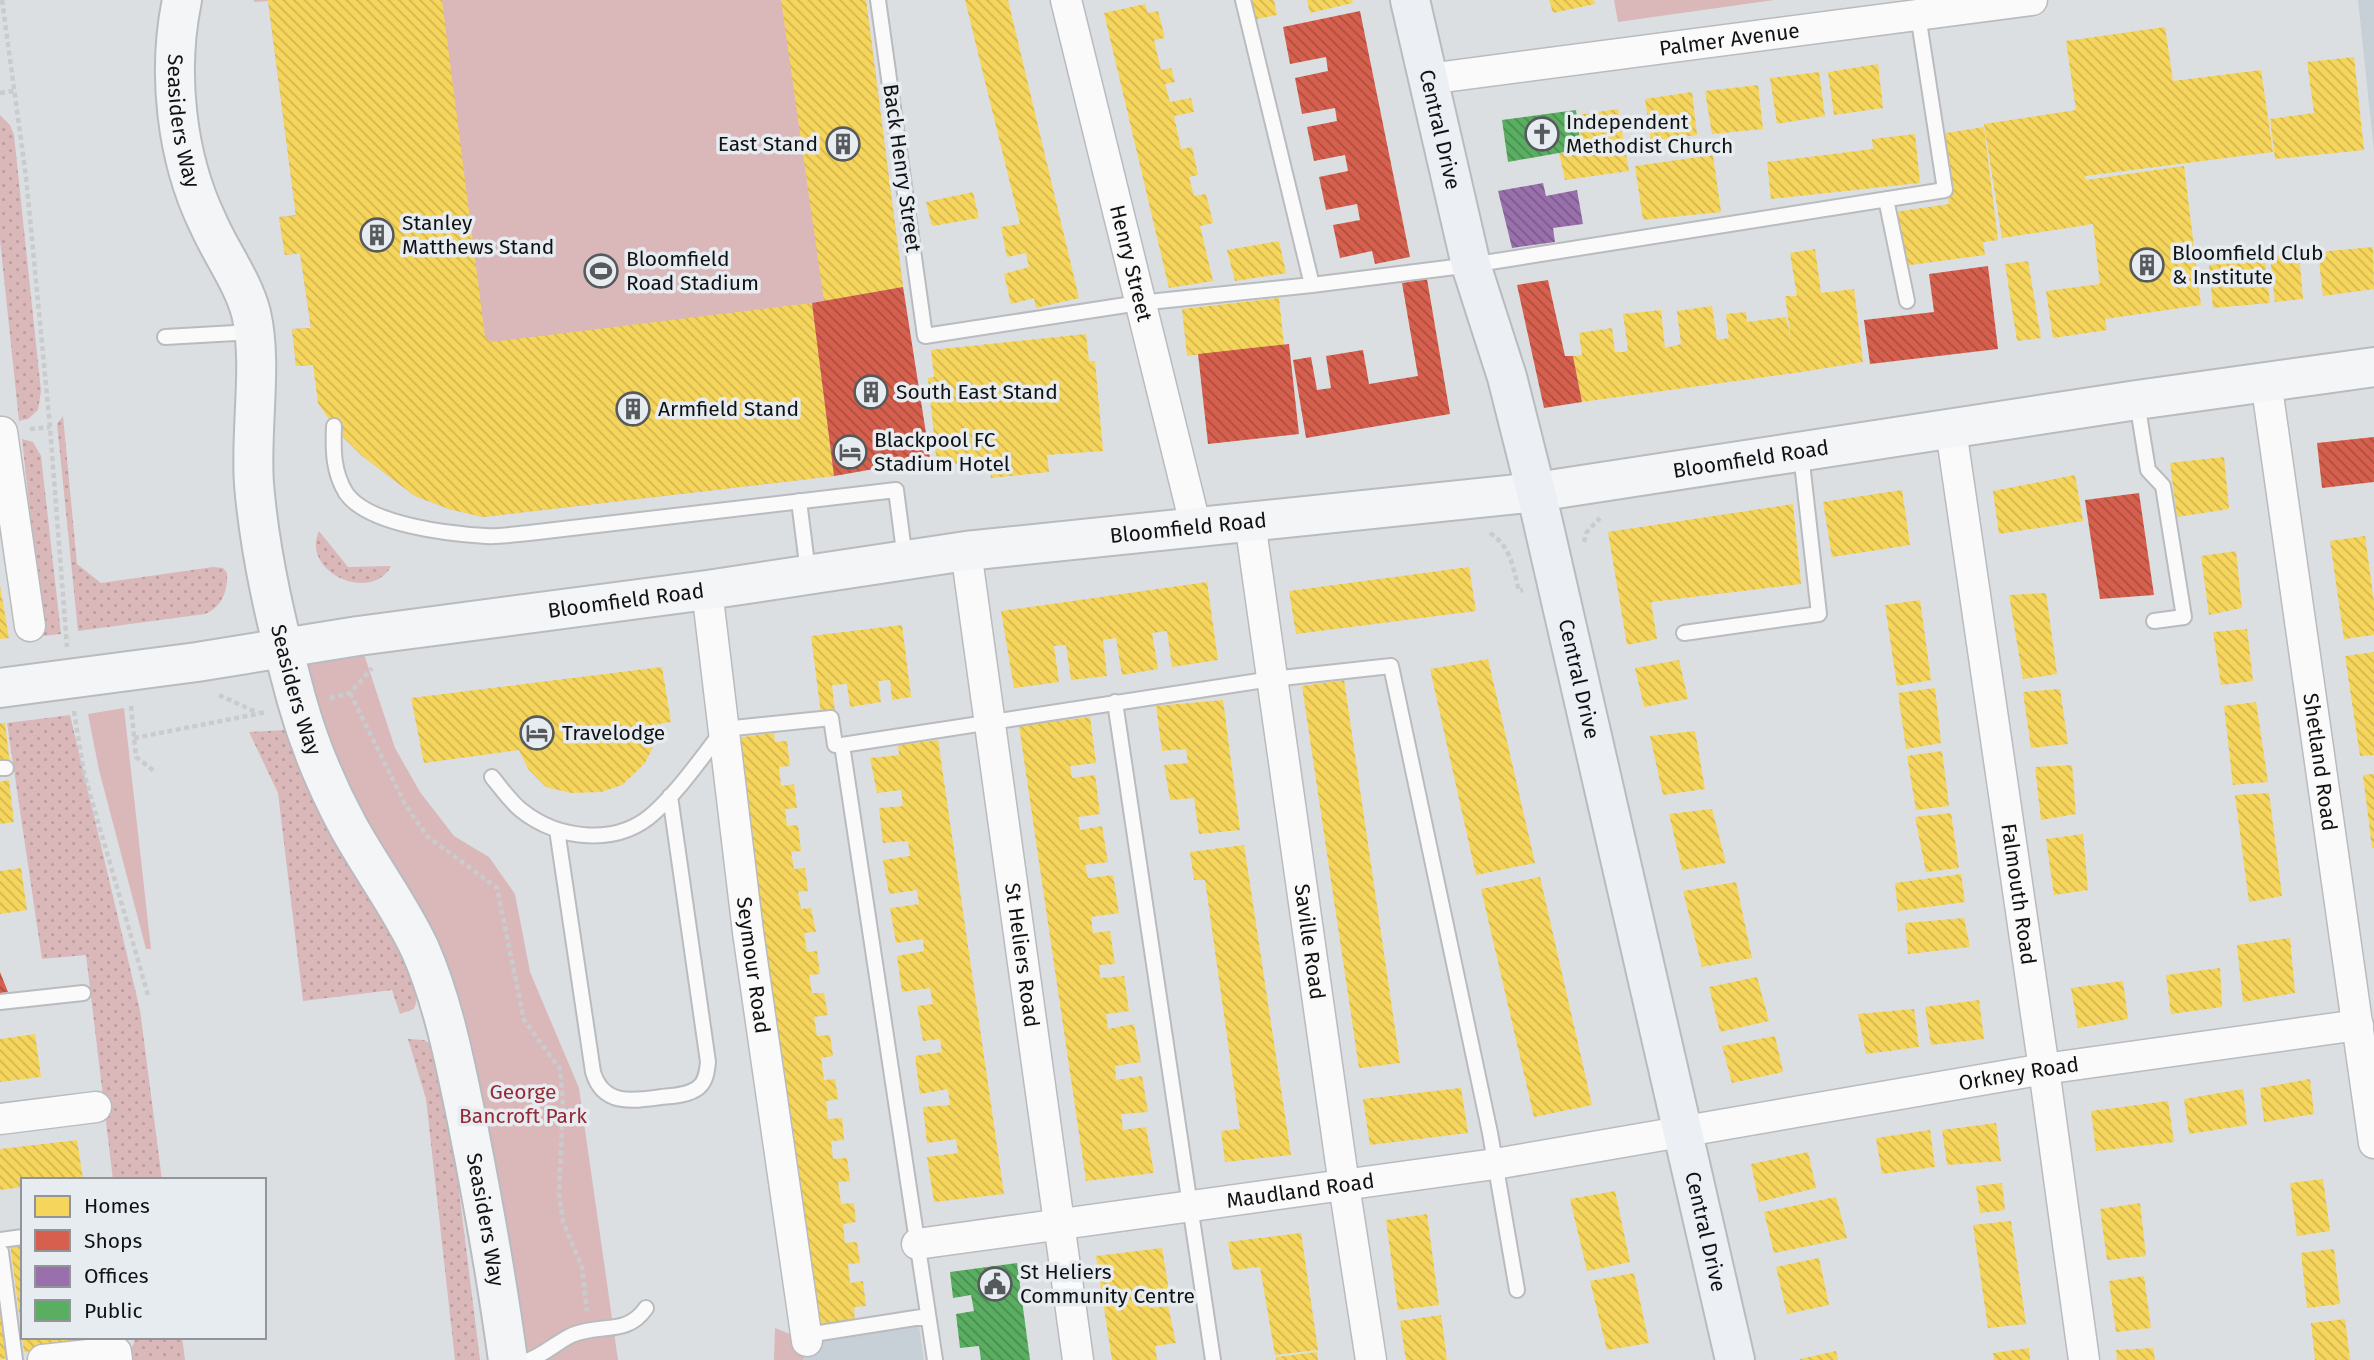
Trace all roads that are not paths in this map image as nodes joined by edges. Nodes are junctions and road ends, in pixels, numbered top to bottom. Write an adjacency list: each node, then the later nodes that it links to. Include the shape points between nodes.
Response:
1 (182, 0): 14 (street, Seasiders Way, via 176,82 186,164 207,222 243,292)
2 (878, 0): 13 (lane, Back Henry Street, via 925,336)
3 (1066, 0): 13 (street, Henry Street)
4 (1242, 0): 11 (lane)
5 (1410, 0): 8 (main road, Central Drive)
6 (2032, 0): 7 (street, Palmer Avenue)
7 (1919, 15): 8 (street, Palmer Avenue); 9 (lane, via 1945,190)
8 (1428, 79): 10 (main road, Central Drive)
9 (1886, 199): 10 (lane); 12 (lane)
10 (1471, 265): 11 (lane); 23 (main road, Central Drive, via 1507,377)
11 (1312, 285): 13 (lane)
12 (1907, 301)
13 (1139, 303): 26 (street, Henry Street)
14 (254, 332): 15 (lane); 34 (street, Seasiders Way, via 254,486)
15 (165, 337)
16 (2374, 367): 17 (street, Bloomfield Road)
17 (2266, 382): 18 (street, Bloomfield Road); 46 (street, Shetland Road)
18 (2137, 400): 20 (street, Bloomfield Road); 31 (lane, via 2148,470 2163,486 2184,617)
19 (334, 426): 24 (lane, via 333,457 348,495 363,510 386,520 437,529 487,536 529,533)
20 (1951, 430): 22 (street, Bloomfield Road); 47 (street, Falmouth Road)
21 (1, 432): 32 (street)
22 (1801, 454): 23 (street, Bloomfield Road); 33 (lane, via 1819,614)
23 (1536, 492): 25 (street, Bloomfield Road); 50 (main road, Central Drive)
24 (799, 501): 28 (lane, via 896,490); 29 (lane)
25 (1251, 522): 26 (street, Bloomfield Road); 35 (street, Saville Road)
26 (1196, 528): 27 (street, Bloomfield Road)
27 (966, 551): 28 (street, Bloomfield Road); 38 (street, St Heliers Road)
28 (905, 559): 29 (street, Bloomfield Road)
29 (808, 574): 30 (street, Bloomfield Road)
30 (707, 590): 34 (street, Bloomfield Road); 39 (street, Seymour Road)
31 (2154, 621)
32 (30, 626)
33 (1684, 633)
34 (283, 649): 36 (street, Bloomfield Road); 67 (street, Seasiders Way, via 325,778 349,828 395,900 441,1004 491,1240)
35 (1272, 679): 37 (lane); 52 (lane, via 1391,666); 53 (street, Saville Road)
36 (0, 688)
37 (1115, 702): 38 (lane); 54 (lane)
38 (989, 722): 40 (lane); 55 (street, St Heliers Road)
39 (724, 729): 40 (lane, via 831,718 835,745); 42 (lane); 63 (street, Seymour Road, via 748,932)
40 (842, 745): 58 (lane)
41 (492, 777): 43 (lane, via 519,809)
42 (670, 796): 43 (lane, via 631,829 603,835); 43 (lane, via 708,1062 706,1078 698,1088 681,1095 631,1101 604,1093 597,1085)
43 (557, 830)
44 (83, 993): 45 (lane)
45 (0, 1002)
46 (2359, 1009): 47 (street, Orkney Road); 51 (street, Shetland Road)
47 (2044, 1069): 50 (street, Orkney Road); 74 (street, Falmouth Road)
48 (96, 1107): 49 (street)
49 (0, 1119)
50 (1681, 1133): 52 (street, Maudland Road); 73 (main road, Central Drive)
51 (2374, 1143)
52 (1495, 1164): 53 (street, Maudland Road); 60 (lane)
53 (1344, 1185): 54 (street, Maudland Road); 72 (street, Saville Road)
54 (1191, 1206): 55 (street, Maudland Road); 71 (lane)
55 (1059, 1225): 58 (street, Maudland Road); 70 (street, St Heliers Road)
56 (21, 1237): 57 (lane)
57 (0, 1240)
58 (917, 1244): 62 (lane)
59 (1, 1252): 64 (lane)
60 (1517, 1290)
61 (646, 1308): 68 (lane, via 629,1325 585,1330)
62 (928, 1315): 63 (lane); 69 (lane)
63 (808, 1345)
64 (15, 1360)
65 (43, 1360): 66 (street, via 116,1352)
66 (117, 1360)
67 (508, 1360)
68 (529, 1360)
69 (935, 1360)
70 (1078, 1360)
71 (1213, 1360)
72 (1371, 1360)
73 (1735, 1360)
74 (2084, 1360)

